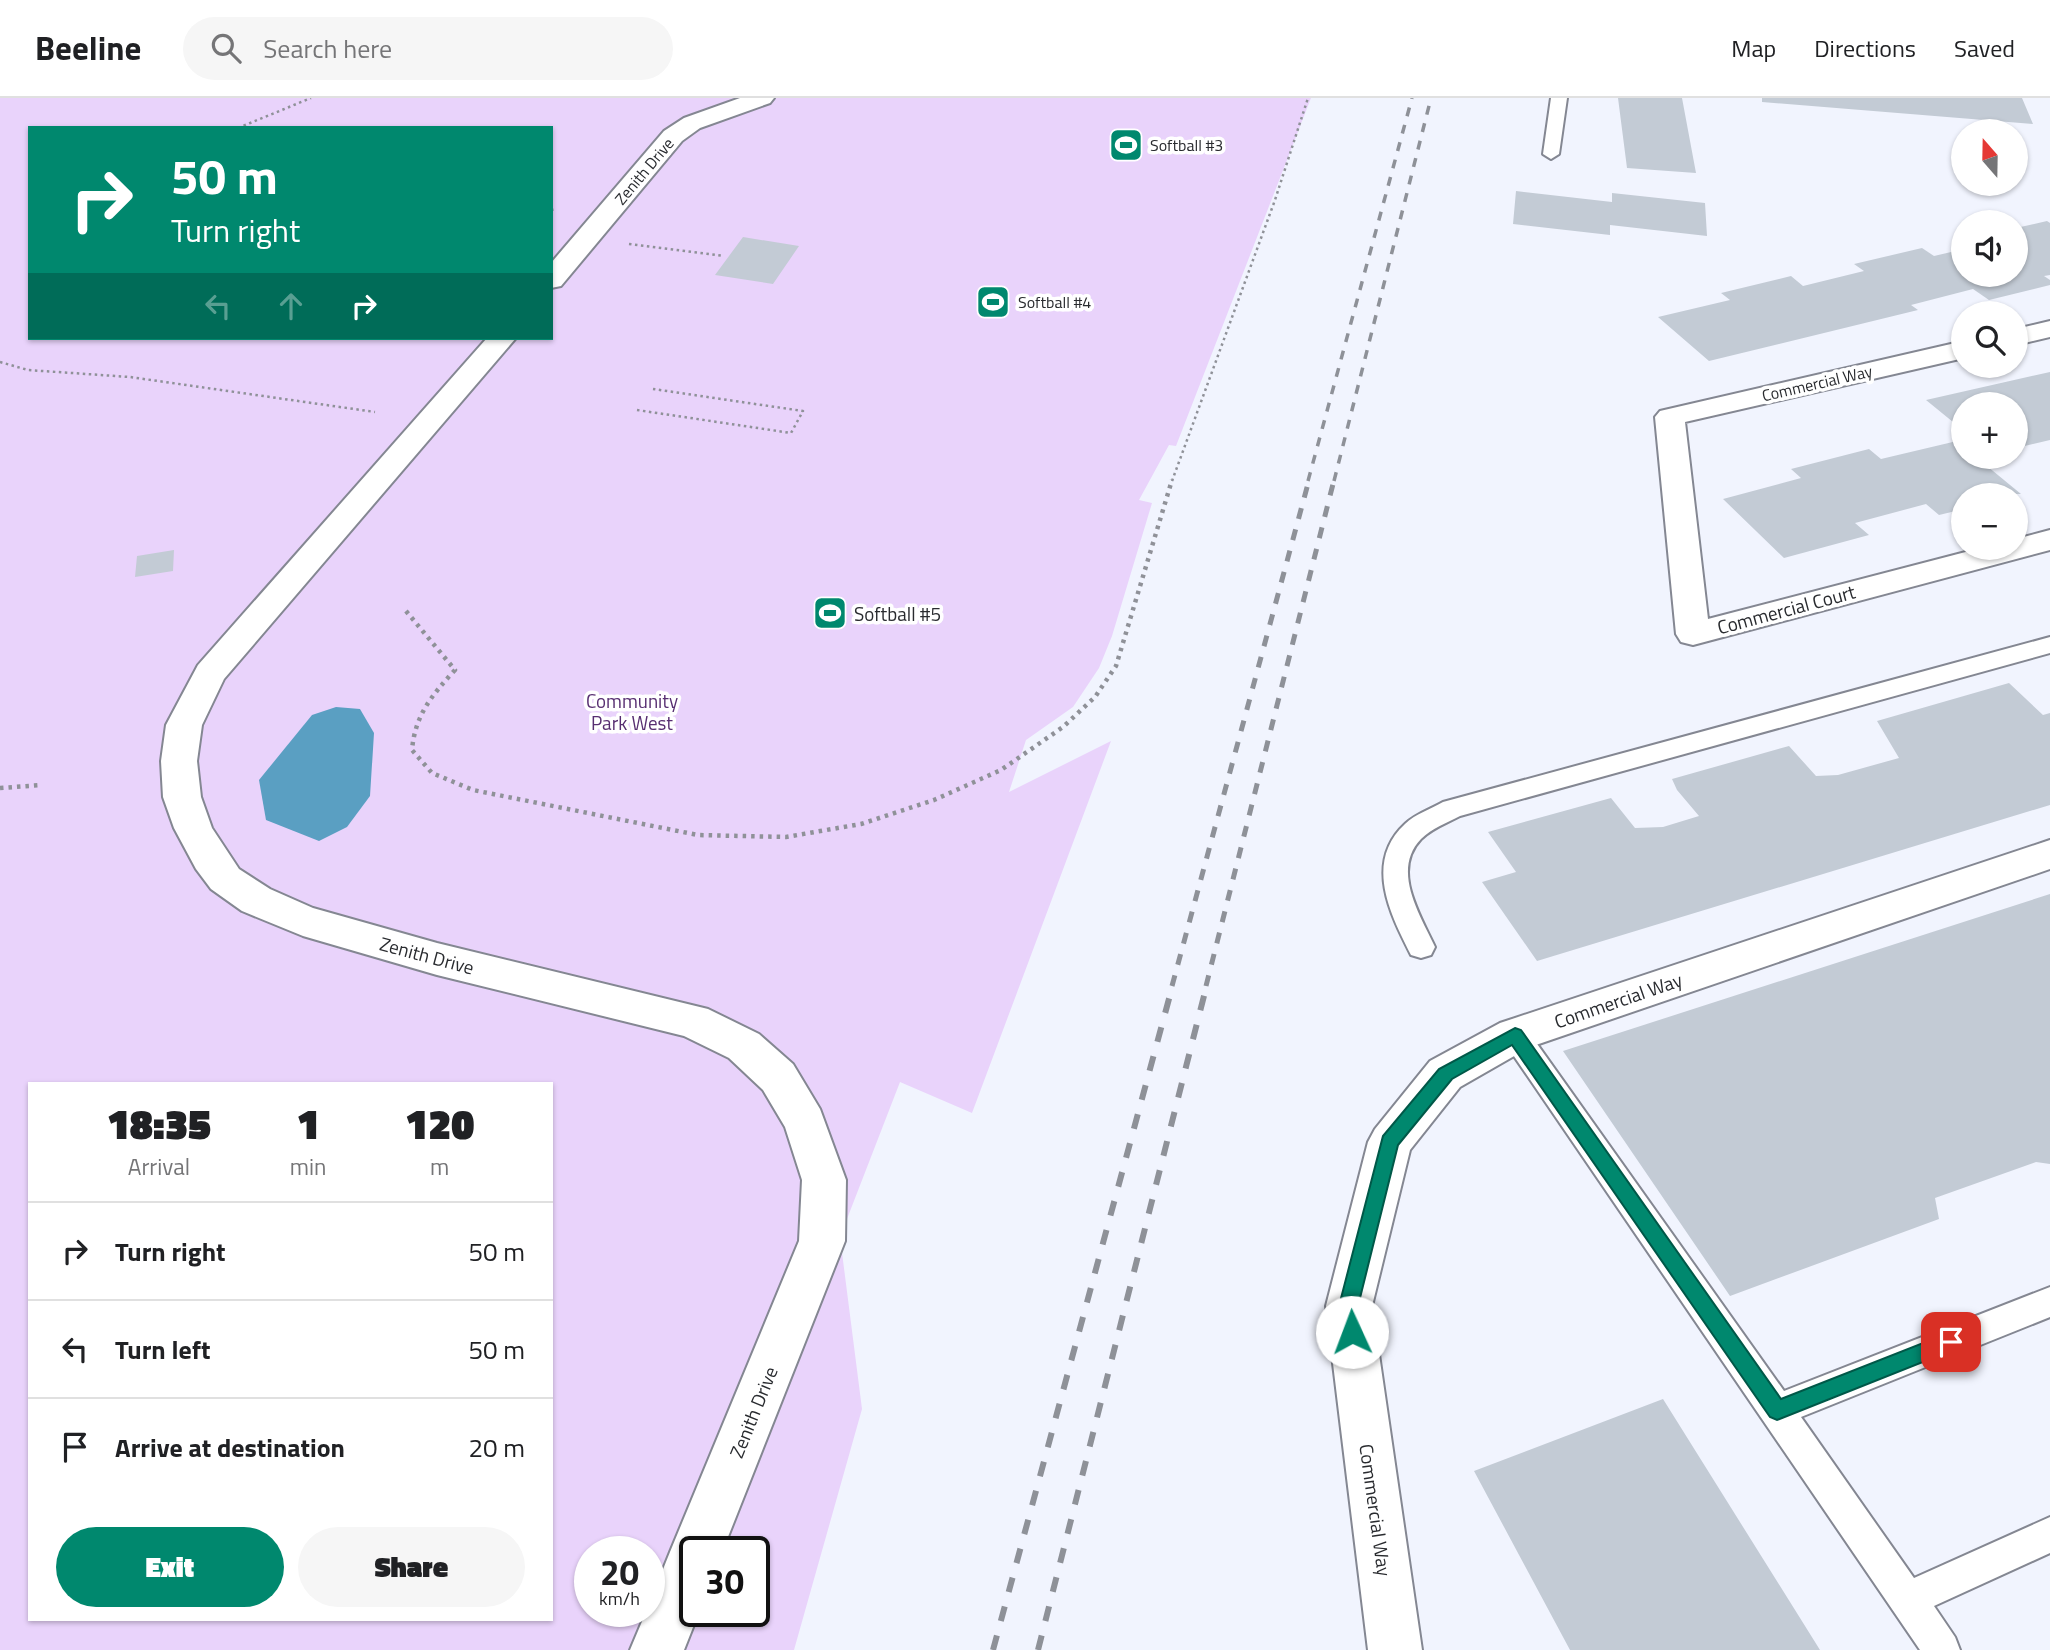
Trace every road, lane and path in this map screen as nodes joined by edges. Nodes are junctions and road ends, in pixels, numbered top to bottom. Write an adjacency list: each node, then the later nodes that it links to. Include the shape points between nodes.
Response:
1 (311, 98): 5 (path)
2 (762, 98): 9 (street, Zenith Drive, via 692,123 673,136)
3 (1308, 98): 20 (path, via 1173,477 1116,666 1095,697 1063,727 1001,770 934,800 861,824 786,837 698,835 473,790 432,773 412,750 412,730 419,712 455,670)
4 (1559, 98): 6 (lane)
5 (243, 126)
6 (1551, 154)
7 (618, 243): 8 (path)
8 (724, 256)
9 (553, 279)
10 (2050, 329): 11 (street)
11 (2028, 334)
12 (500, 340): 30 (street, Zenith Drive, via 210,673 184,725 179,761 182,797 209,859 225,879 256,900 303,921 425,956 693,1021 744,1046 778,1077 805,1122 824,1180 822,1241)
13 (1951, 352): 18 (street, Commercial Way)
14 (0, 362): 17 (path, via 29,370 130,377)
15 (653, 389): 16 (path, via 803,411 791,433)
16 (637, 410)
17 (375, 412)
18 (1670, 417): 19 (street, Commercial Court, via 1693,634)
19 (2050, 540)
20 (406, 611)
21 (2050, 645): 25 (lane, via 1452,809 1414,830 1396,853 1395,890)
22 (43, 785): 23 (path)
23 (0, 788)
24 (2050, 854): 26 (street, Commercial Way)
25 (1421, 947)
26 (1515, 1035): 28 (lane); 34 (street, Commercial Way, via 1446,1074 1390,1142 1349,1306)
27 (2050, 1302): 28 (lane)
28 (1777, 1410): 32 (lane)
29 (2050, 1535): 32 (lane)
30 (703, 1536)
31 (679, 1596): 33 (street, Zenith Drive)
32 (1907, 1600): 35 (lane)
33 (657, 1650)
34 (1395, 1650)
35 (1942, 1650)

